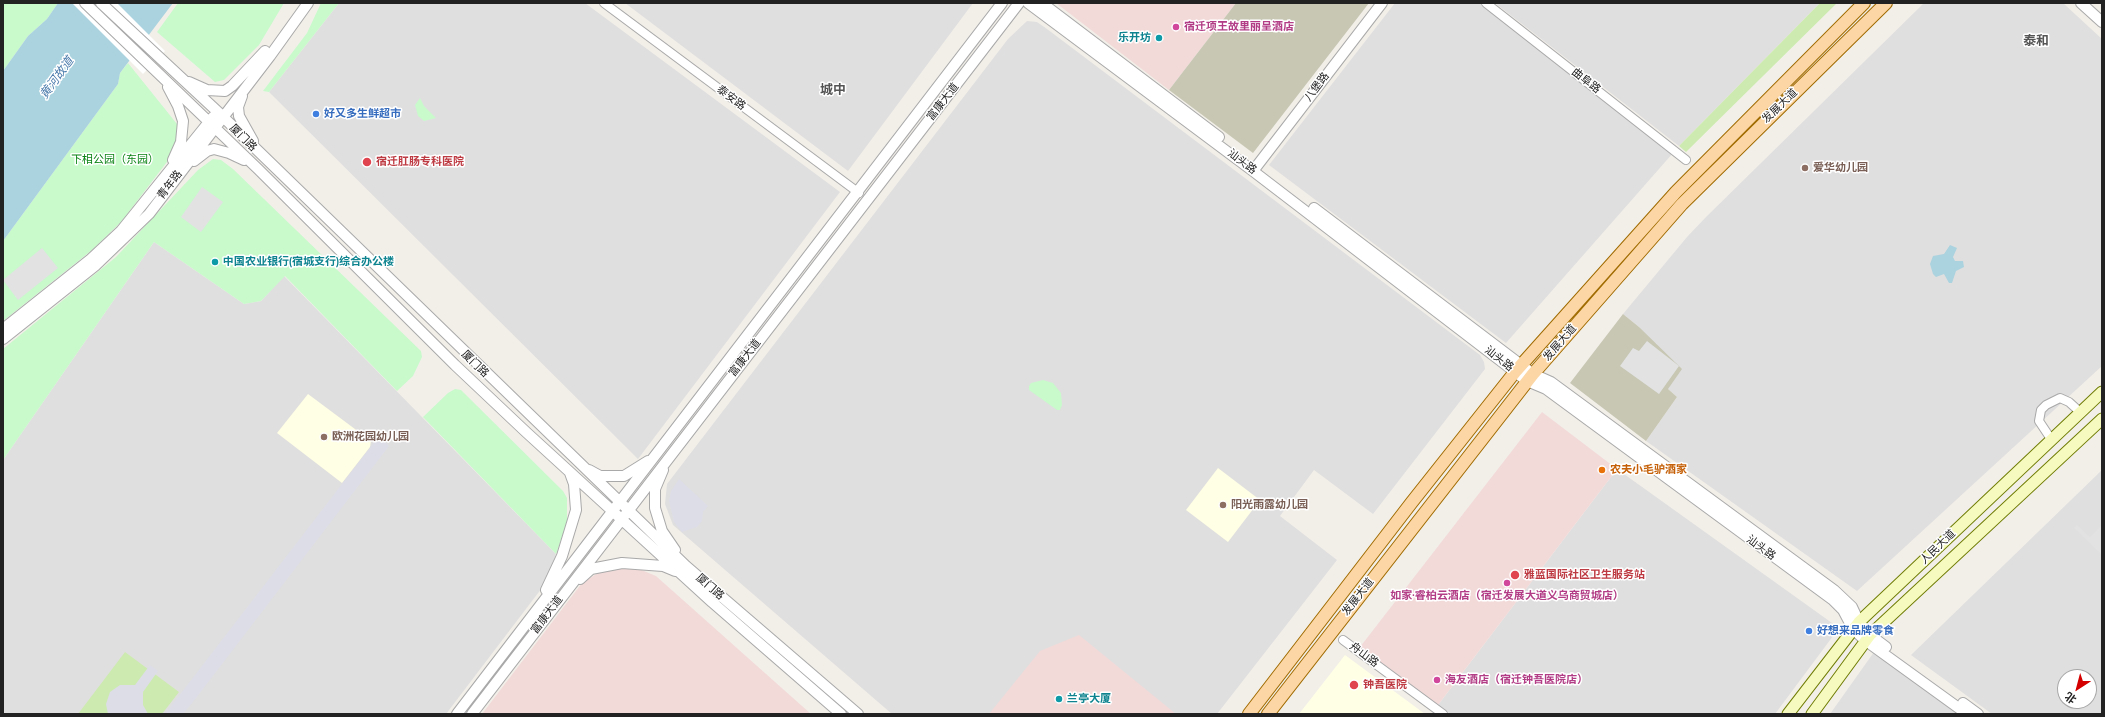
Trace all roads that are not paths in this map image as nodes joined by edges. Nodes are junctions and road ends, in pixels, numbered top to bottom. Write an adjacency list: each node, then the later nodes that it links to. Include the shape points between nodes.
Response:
1 (85, 3): 17 (street, 厦门路)
2 (101, 3): 18 (street, 厦门路)
3 (300, 3): 16 (street, 青年路)
4 (308, 3): 16 (street, 青年路)
5 (604, 3): 25 (street, 泰安路)
6 (1002, 3): 25 (street, 富康大道)
7 (1019, 3): 36 (street, 富康大道)
8 (1028, 3): 24 (street, 汕头路)
9 (1042, 3): 24 (street, 汕头路)
10 (1382, 3): 24 (street, 八堡路)
11 (1486, 3): 22 (street, 曲阜路)
12 (1864, 3): 29 (main road, 发展大道, via 1676,192)
13 (1886, 3): 30 (main road, 发展大道, via 1682,204)
14 (2081, 3): 15 (street)
15 (2102, 22)
16 (268, 53): 18 (street, via 225,91 207,90); 19 (street, 青年路); 21 (street, via 238,107 243,126)
17 (152, 69): 20 (street, 厦门路); 26 (street, via 169,89 178,106 183,132 178,152)
18 (178, 76): 19 (street, 厦门路)
19 (220, 115): 20 (street, 青年路); 21 (street, 厦门路)
20 (212, 124): 23 (street, 厦门路); 26 (street, 青年路)
21 (265, 159): 37 (street, 厦门路)
22 (1686, 160)
23 (258, 168): 26 (street, via 240,157 214,149 198,157); 38 (street, 厦门路, via 455,365)
24 (1255, 168): 29 (street, 汕头路)
25 (858, 193): 35 (street, 富康大道)
26 (158, 195): 27 (street, 青年路, via 91,259); 28 (street, 青年路, via 128,236 96,265)
27 (3, 329)
28 (3, 339)
29 (1518, 369): 30 (street, 汕头路); 52 (main road, 发展大道)
30 (1530, 378): 45 (street, 汕头路, via 1834,600); 53 (main road, 发展大道)
31 (2102, 392): 32 (main road, 人民大道)
32 (2080, 412): 34 (main road, 人民大道); 34 (street, via 2060,398 2046,405 2041,410 2039,421)
33 (2102, 419): 46 (main road, 人民大道)
34 (2051, 439): 45 (main road, 人民大道)
35 (661, 449): 37 (street, via 624,476 600,476); 39 (street, 富康大道)
36 (669, 456): 39 (street, 富康大道); 42 (street, via 655,490 655,508 662,531)
37 (581, 466): 39 (street, 厦门路)
38 (570, 473): 40 (street, 厦门路); 43 (street, via 576,501 572,527 553,577)
39 (624, 507): 40 (street, 富康大道); 41 (street, 富康大道); 42 (street, 厦门路)
40 (613, 512): 41 (street, 厦门路); 43 (street, 富康大道)
41 (621, 519): 42 (street, 厦门路); 44 (street, 富康大道)
42 (684, 570): 44 (street, via 634,563 592,569); 50 (street, 厦门路, via 712,602); 51 (street, 厦门路)
43 (536, 611): 48 (street, 富康大道)
44 (546, 617): 49 (street, 富康大道)
45 (1856, 625): 46 (street, 汕头路); 55 (main road, 人民大道)
46 (1868, 638): 56 (main road, 人民大道); 57 (street, 汕头路); 58 (street, 汕头路)
47 (1343, 640): 54 (street, 舟山路)
48 (457, 714)
49 (472, 714)
50 (841, 714)
51 (858, 714)
52 (1249, 714)
53 (1268, 714)
54 (1443, 714)
55 (1788, 714)
56 (1812, 714)
57 (1967, 714)
58 (1978, 714)

